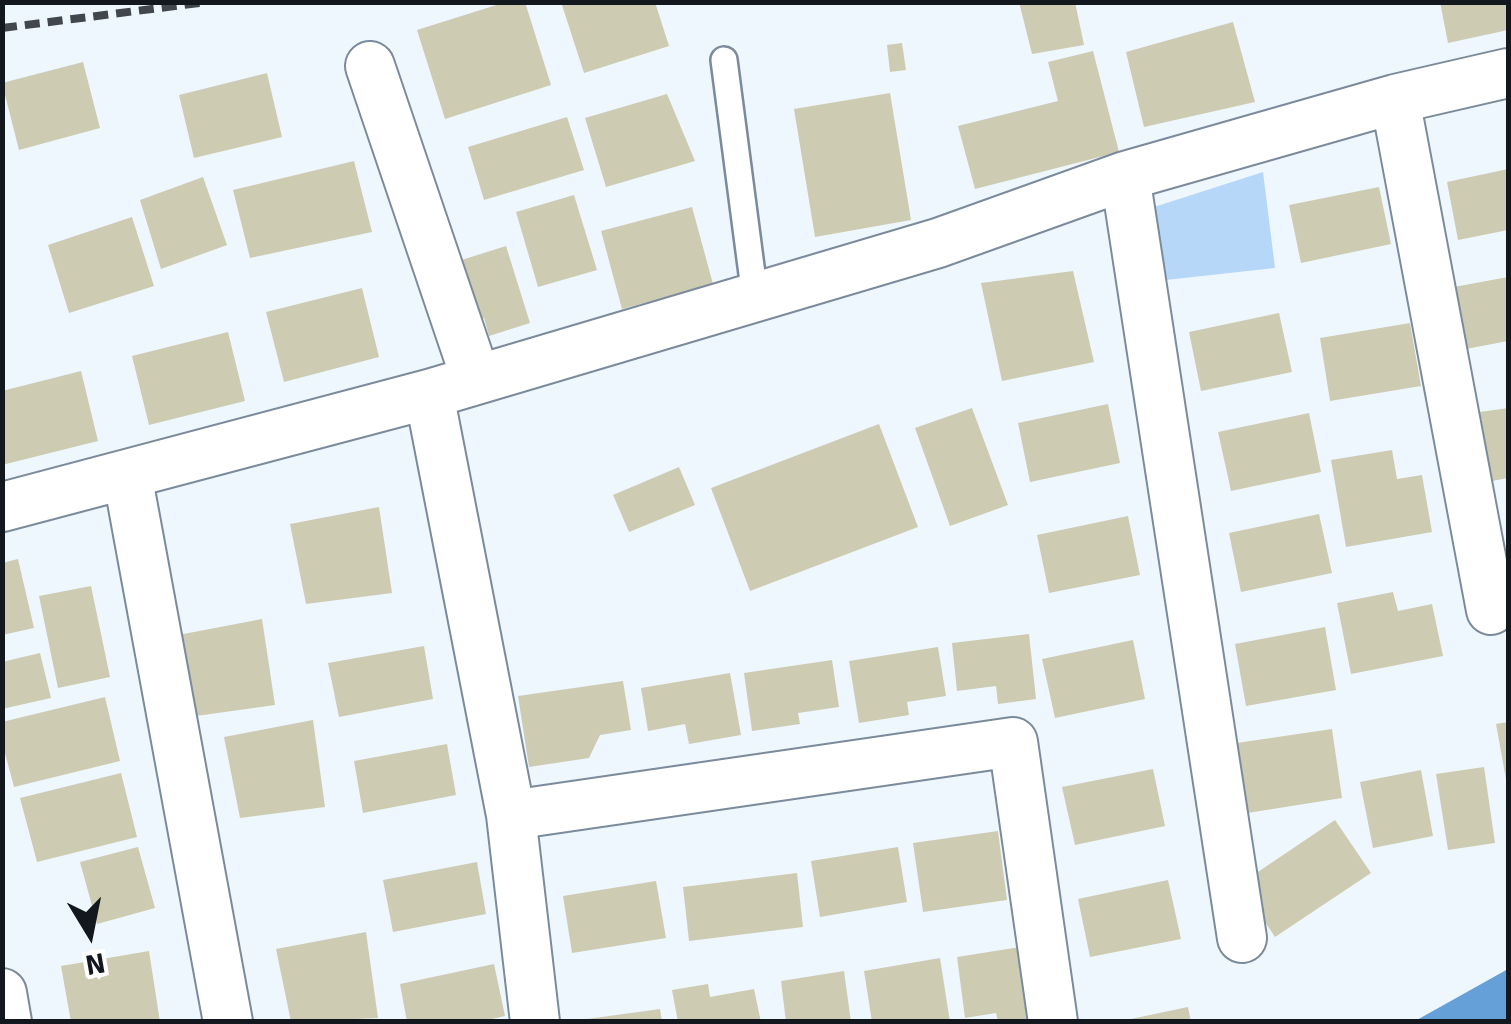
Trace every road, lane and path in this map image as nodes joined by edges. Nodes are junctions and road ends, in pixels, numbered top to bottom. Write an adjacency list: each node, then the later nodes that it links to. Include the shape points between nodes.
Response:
1 (724, 60): 6 (lane)
2 (370, 66): 7 (street)
3 (1508, 73): 4 (street)
4 (1395, 100): 5 (street); 11 (street)
5 (1125, 176): 6 (street, via 938,243); 13 (street)
6 (756, 297): 7 (street)
7 (476, 379): 8 (street)
8 (429, 394): 9 (street); 12 (street)
9 (127, 474): 10 (street); 16 (street)
10 (2, 507)
11 (1491, 610)
12 (511, 815): 17 (street); 18 (street, via 1013,742)
13 (1242, 938)
14 (2, 993): 15 (street)
15 (8, 1022)
16 (228, 1022)
17 (535, 1022)
18 (1053, 1022)

